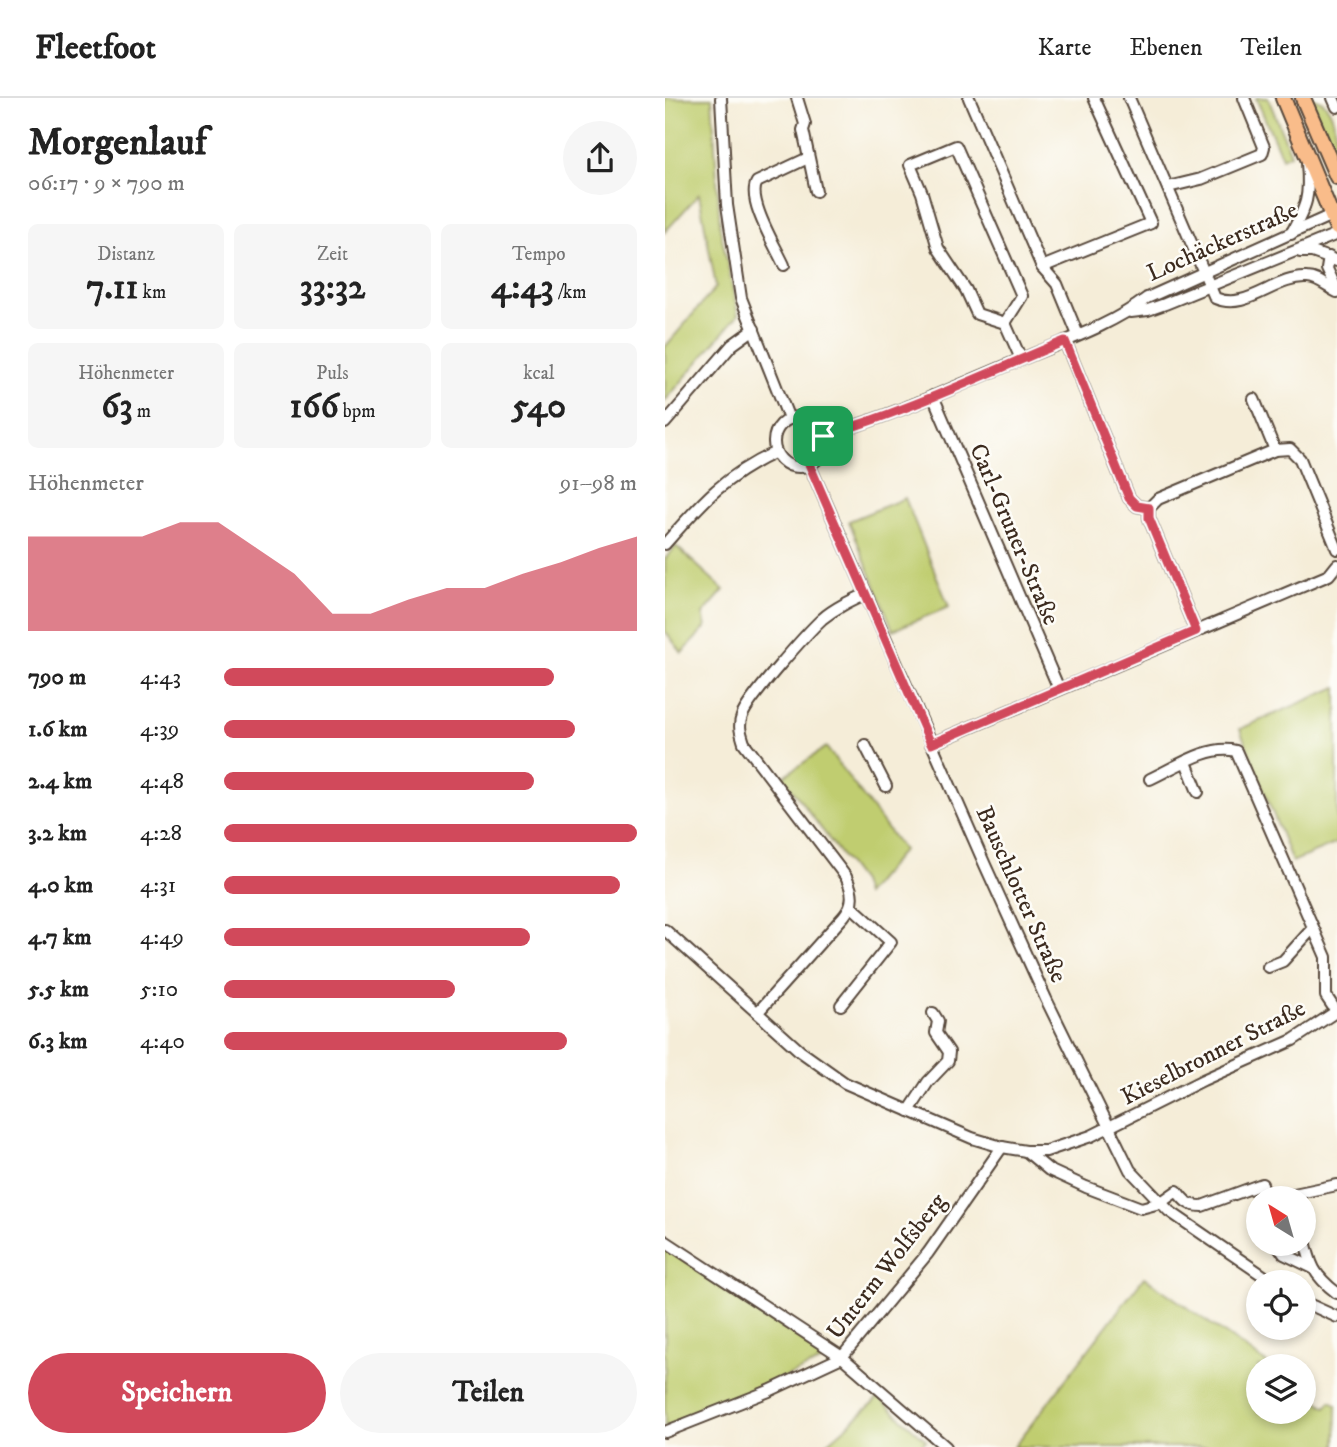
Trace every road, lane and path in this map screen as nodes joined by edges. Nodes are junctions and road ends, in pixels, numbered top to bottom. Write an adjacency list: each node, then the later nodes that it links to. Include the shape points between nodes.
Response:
1 (721, 98): 28 (street, via 734,261 740,298)
2 (797, 98): 12 (street)
3 (969, 98): 22 (street)
4 (1094, 98): 22 (street, via 1151,223)
5 (1129, 98): 14 (street)
6 (1244, 98): 14 (street, via 1262,154)
7 (1283, 98): 11 (main road)
8 (1303, 98): 13 (main road)
9 (1333, 98): 10 (street)
10 (1337, 107)
11 (1306, 154): 16 (main road); 18 (street, via 1306,206)
12 (808, 158): 15 (street); 21 (street, via 754,187 755,202)
13 (1336, 173)
14 (1168, 187): 23 (street)
15 (816, 191)
16 (1335, 219): 18 (street, Lochäckerstraße)
17 (1337, 233): 19 (street, Lochäckerstraße)
18 (1290, 234): 23 (street, Lochäckerstraße)
19 (1290, 253): 20 (street, via 1312,252); 24 (street, Lochäckerstraße)
20 (1333, 259): 25 (street, Lochäckerstraße, via 1327,269)
21 (784, 265)
22 (1042, 267): 29 (street, via 1057,284)
23 (1203, 272): 24 (street); 26 (street, Lochäckerstraße)
24 (1209, 285): 25 (street, Lochäckerstraße, via 1215,298 1235,302 1307,278); 26 (street, Lochäckerstraße, via 1148,310)
25 (1337, 291)
26 (1128, 312): 29 (street, Lochäckerstraße)
27 (1005, 323): 27 (street, via 1022,296 956,146 910,165 938,248 977,314); 31 (street)
28 (754, 329): 34 (street); 35 (street, via 732,345)
29 (1078, 335): 30 (street, Lochäckerstraße)
30 (1065, 341): 31 (street, Lochäckerstraße); 40 (street, via 1129,498 1137,506)
31 (1021, 359): 32 (street, Lochäckerstraße)
32 (933, 396): 36 (street, Lochäckerstraße); 46 (street, Carl-Gruner-Straße)
33 (1254, 399): 37 (street)
34 (789, 419): 36 (street, via 810,420); 38 (street, via 775,434)
35 (665, 423)
36 (823, 436): 39 (street, via 820,454)
37 (1275, 450): 40 (street, via 1159,499); 42 (street, via 1290,449 1300,459)
38 (776, 452): 39 (street, via 790,466); 41 (street, via 725,480)
39 (809, 464): 44 (street, Bauschlotter Straße)
40 (1149, 508): 45 (street, via 1149,518)
41 (665, 544)
42 (1337, 549)
43 (1337, 565): 45 (street, via 1329,575)
44 (865, 594): 47 (street, Bauschlotter Straße); 53 (street, via 821,620 748,705 739,729 744,743 846,877 852,890)
45 (1196, 631): 46 (street)
46 (1059, 689): 47 (street)
47 (931, 744): 62 (street, Bauschlotter Straße)
48 (865, 745): 51 (street)
49 (1186, 762): 50 (street); 52 (street); 54 (street, Kieselbronner Straße, via 1223,747 1236,751)
50 (1150, 779)
51 (886, 786)
52 (1198, 792)
53 (851, 906): 57 (street, via 891,942); 59 (street)
54 (1314, 928): 56 (street, via 1283,961); 58 (street, Kieselbronner Straße, via 1326,957 1326,996)
55 (665, 930): 59 (street)
56 (1268, 967)
57 (841, 1004)
58 (1337, 1011): 62 (street, Kieselbronner Straße, via 1293,1040)
59 (758, 1012): 61 (street, via 822,1068)
60 (933, 1013): 61 (street, via 937,1035 949,1057)
61 (909, 1111): 63 (street)
62 (1108, 1128): 64 (street, Kieselbronner Straße, via 1056,1148); 68 (street, Bauschlotter Straße, via 1130,1170)
63 (1002, 1147): 64 (street); 79 (street, Unterm Wolfsberg, via 928,1253)
64 (1026, 1151): 68 (street, via 1049,1170 1120,1201 1145,1209)
65 (1337, 1185): 66 (street)
66 (1316, 1189)
67 (1246, 1190): 68 (street, via 1202,1206 1185,1202 1177,1191)
68 (1160, 1203): 69 (street, Bauschlotter Straße)
69 (1183, 1222): 70 (street); 75 (street, Bauschlotter Straße)
70 (1175, 1233)
71 (665, 1241): 79 (street)
72 (1288, 1256): 74 (street)
73 (1309, 1256): 74 (street)
74 (1311, 1267): 76 (street)
75 (1255, 1270)
76 (1337, 1293)
77 (1316, 1307): 78 (street)
78 (1337, 1317)
79 (842, 1357): 80 (street, Unterm Wolfsberg); 81 (street)
80 (665, 1432)
81 (946, 1447)

